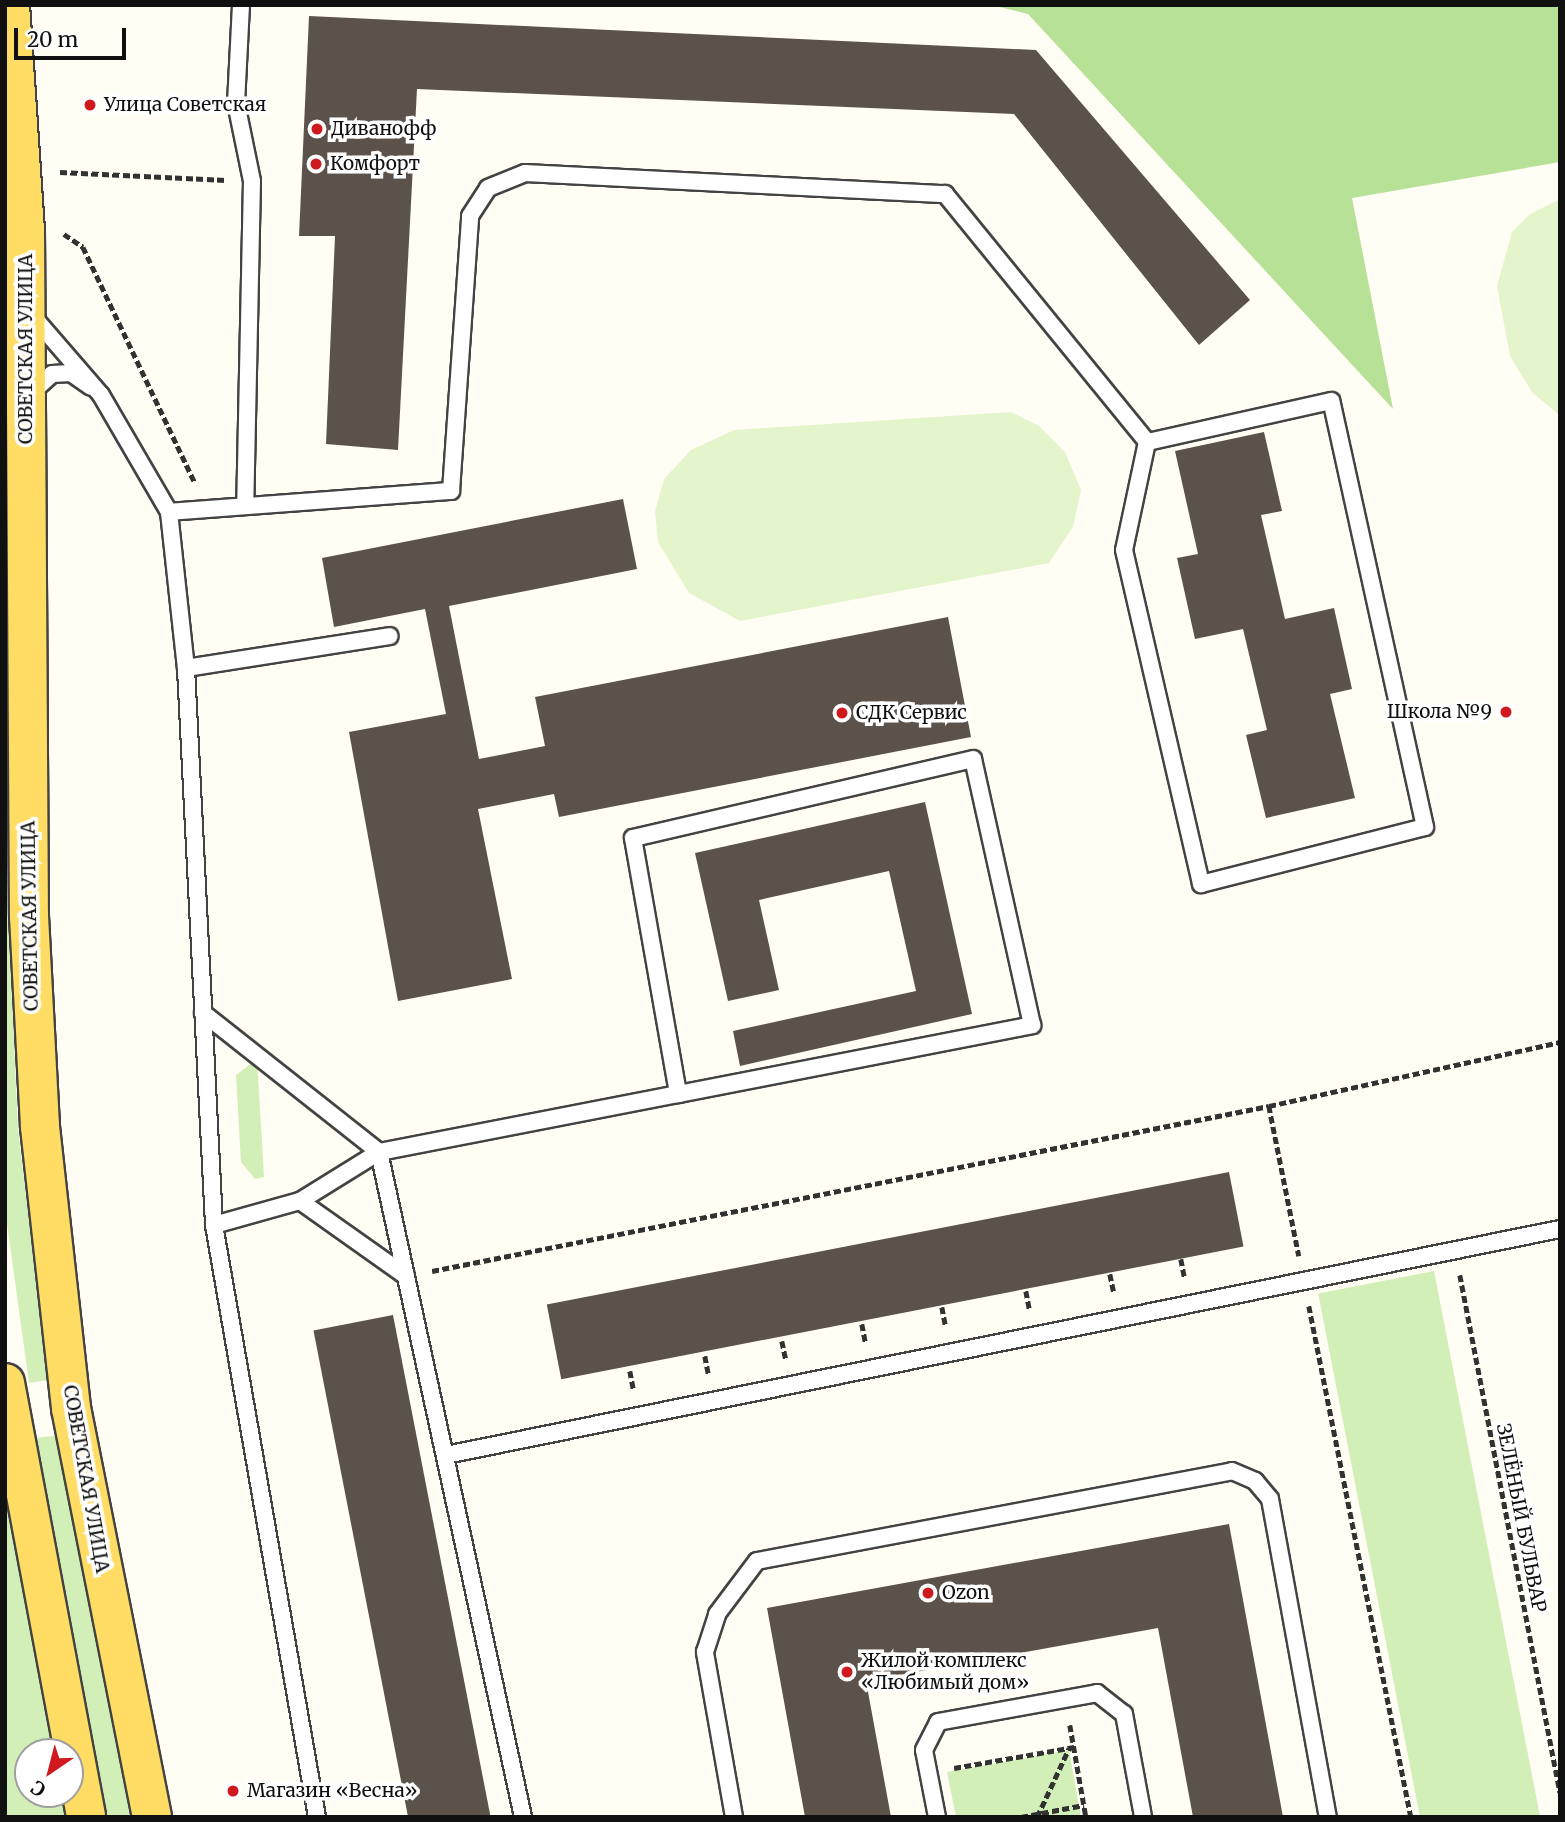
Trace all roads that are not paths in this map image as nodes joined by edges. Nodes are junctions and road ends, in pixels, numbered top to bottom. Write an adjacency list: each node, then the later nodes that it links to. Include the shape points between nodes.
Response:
1 (10, 5): 3 (main road, СОВЕТСКАЯ УЛИЦА)
2 (241, 5): 7 (lane, via 236,103 252,181)
3 (26, 308): 4 (lane); 5 (main road, СОВЕТСКАЯ УЛИЦА)
4 (101, 395): 5 (lane, via 71,373 52,374); 8 (lane)
5 (26, 401): 21 (main road, СОВЕТСКАЯ УЛИЦА, via 29,916 40,1127 71,1408)
6 (1147, 442): 6 (lane, via 1331,401 1425,827 1201,884 1124,550); 7 (lane, via 945,194 524,173 488,188 470,216 451,491)
7 (245, 506): 8 (lane)
8 (169, 512): 10 (lane)
9 (390, 636): 10 (lane)
10 (186, 668): 11 (lane)
11 (203, 1013): 13 (lane); 15 (lane)
12 (678, 1094): 12 (lane, via 633,838 972,759 1032,1025); 13 (lane)
13 (379, 1152): 14 (lane); 17 (lane)
14 (300, 1202): 15 (lane); 17 (lane)
15 (214, 1225): 22 (lane)
16 (1560, 1229): 19 (lane)
17 (406, 1276): 19 (lane)
18 (7, 1404): 20 (main road)
19 (446, 1455): 23 (lane)
20 (86, 1817)
21 (152, 1817)
22 (317, 1817)
23 (523, 1817)
24 (734, 1817): 27 (lane, via 705,1652 718,1615 757,1561 1232,1471 1255,1481 1270,1499)
25 (937, 1817): 26 (lane, via 925,1741 938,1722 1097,1693 1120,1707)
26 (1143, 1817)
27 (1328, 1817)

